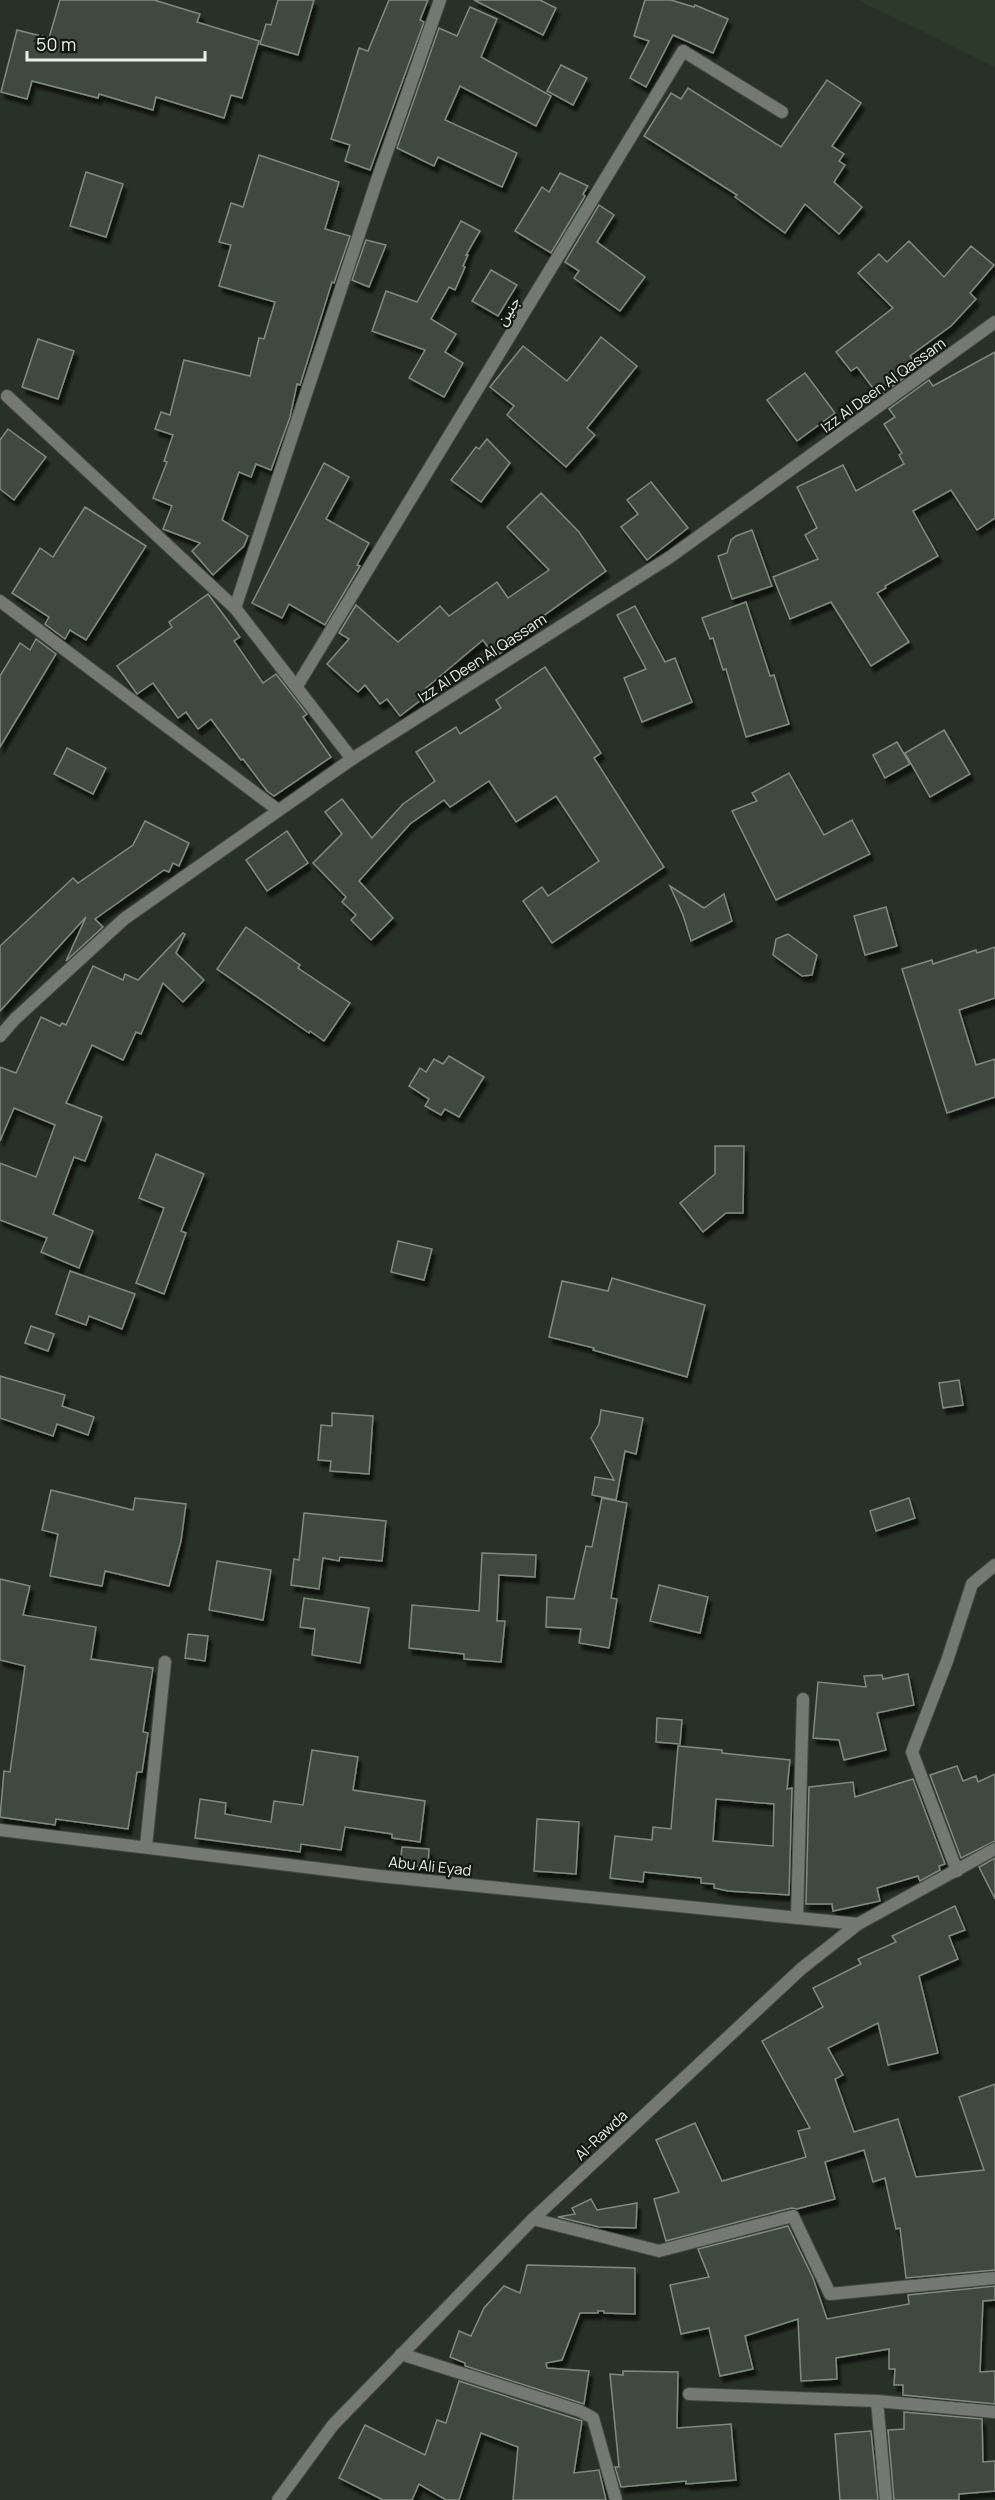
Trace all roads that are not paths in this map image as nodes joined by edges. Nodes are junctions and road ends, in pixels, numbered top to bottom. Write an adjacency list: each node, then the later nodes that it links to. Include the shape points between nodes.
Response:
1 (440, 0): 6 (street)
2 (782, 112): 7 (street, جنين, via 683,51)
3 (995, 322): 8 (street, Izz Al Deen Al Qassam, via 669,557)
4 (7, 396): 6 (street)
5 (0, 601): 9 (street)
6 (235, 608): 7 (street)
7 (297, 686): 8 (street)
8 (352, 759): 9 (street, Izz Al Deen Al Qassam)
9 (278, 810): 10 (street, Izz Al Deen Al Qassam, via 124,919)
10 (0, 1036)
11 (995, 1565): 17 (street, via 972,1584 912,1752)
12 (165, 1662): 15 (street)
13 (803, 1699): 18 (street)
14 (0, 1830): 15 (street, Abu Ali Eyad)
15 (146, 1846): 18 (street, Abu Ali Eyad, via 379,1876)
16 (995, 1849): 17 (street, Al-Rawda)
17 (957, 1871): 19 (street, Al-Rawda)
18 (797, 1918): 19 (street, Abu Ali Eyad)
19 (858, 1924): 20 (street, Al-Rawda, via 801,1970)
20 (533, 2219): 21 (street, via 659,2251 793,2216 830,2294); 22 (street, Al-Rawda)
21 (995, 2278)
22 (400, 2354): 26 (street, Al-Rawda, via 333,2425); 27 (street, via 580,2410 593,2418)
23 (688, 2394): 24 (street)
24 (877, 2401): 25 (street); 28 (street)
25 (995, 2412)
26 (278, 2500)
27 (616, 2500)
28 (886, 2500)

